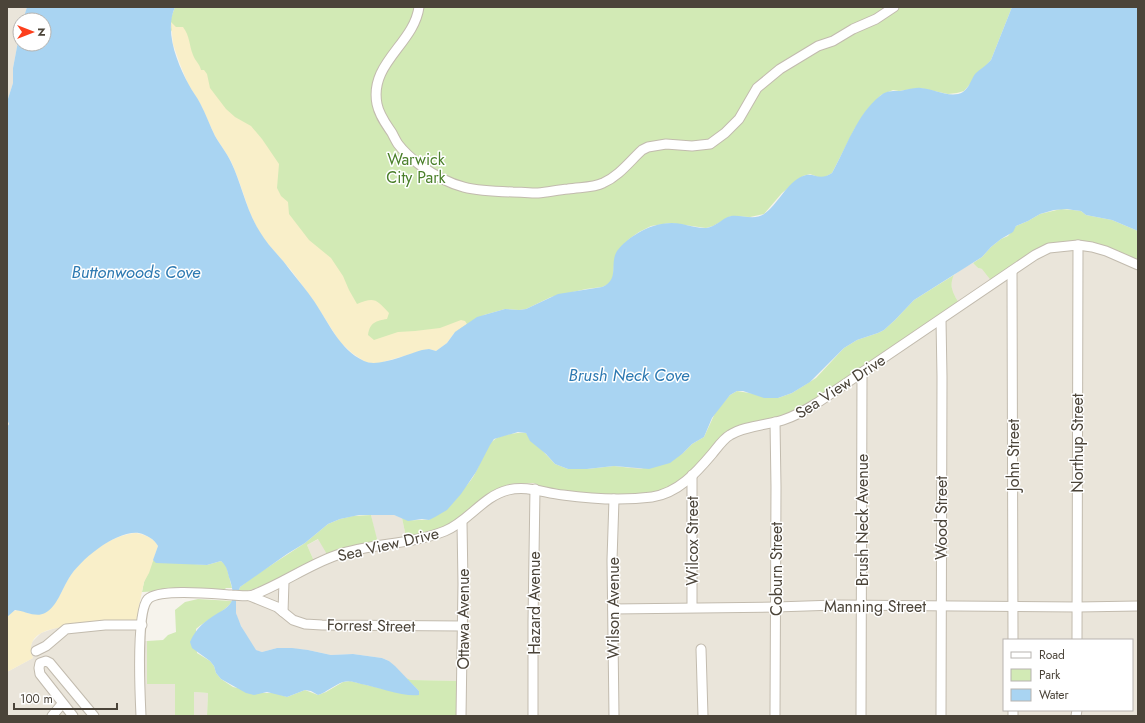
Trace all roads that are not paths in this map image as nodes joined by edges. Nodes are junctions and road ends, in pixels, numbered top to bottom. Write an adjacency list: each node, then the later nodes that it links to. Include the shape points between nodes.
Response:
1 (419, 7): 2 (street, via 416,22 379,78 377,105 398,144 425,169 461,187 485,192 553,191 603,183 648,147 666,144 710,144 739,119 757,88 780,69 818,46 876,19)
2 (894, 7)
3 (1078, 245): 4 (street, Sea View Drive, via 1106,251); 5 (street, Sea View Drive, via 1049,248); 21 (street, Northup Street)
4 (1138, 265)
5 (1012, 271): 6 (street, Sea View Drive); 20 (street, John Street)
6 (941, 320): 7 (street, Sea View Drive); 16 (street, Wood Street)
7 (862, 373): 8 (street, Sea View Drive, via 804,411); 15 (street, Brush Neck Avenue)
8 (775, 422): 9 (street, Sea View Drive, via 731,434); 19 (street, Coburn Street)
9 (692, 475): 11 (street, Sea View Drive, via 668,493); 18 (street, Wilcox Street)
10 (536, 489): 11 (street, Sea View Drive, via 562,495); 12 (street, Sea View Drive, via 510,489 500,493); 36 (street, Hazard Avenue)
11 (614, 499): 22 (street, Wilson Avenue)
12 (462, 522): 13 (street, Sea View Drive, via 425,538 337,555); 25 (street, Ottawa Avenue)
13 (284, 581): 14 (street, Sea View Drive); 23 (street)
14 (246, 596): 23 (street, Forrest Street, via 270,604); 24 (street, Sea View Drive, via 156,594 148,599 143,607)
15 (862, 605): 16 (street, Manning Street); 19 (street, Manning Street); 40 (street, Brush Neck Avenue)
16 (941, 606): 20 (street, Manning Street); 41 (street, Wood Street)
17 (1138, 606): 21 (street, Manning Street)
18 (692, 607): 19 (street, Manning Street); 22 (street, Manning Street)
19 (776, 607): 39 (street, Coburn Street)
20 (1012, 607): 21 (street, Manning Street); 26 (street, John Street)
21 (1078, 607): 27 (street, Northup Street)
22 (613, 609): 37 (street, Wilson Avenue)
23 (283, 612): 25 (street, Forrest Street, via 293,620 316,625)
24 (142, 625): 29 (street, via 66,629); 34 (street, Sea View Drive, via 139,665)
25 (462, 626): 35 (street, Ottawa Avenue)
26 (1013, 639)
27 (1077, 639)
28 (701, 649): 38 (street)
29 (36, 651)
30 (62, 704): 31 (street); 32 (street); 33 (street, via 40,674 40,663 50,663)
31 (52, 716)
32 (73, 716)
33 (94, 716)
34 (141, 716)
35 (461, 716)
36 (533, 716)
37 (614, 716)
38 (703, 716)
39 (775, 716)
40 (861, 716)
41 (941, 716)

